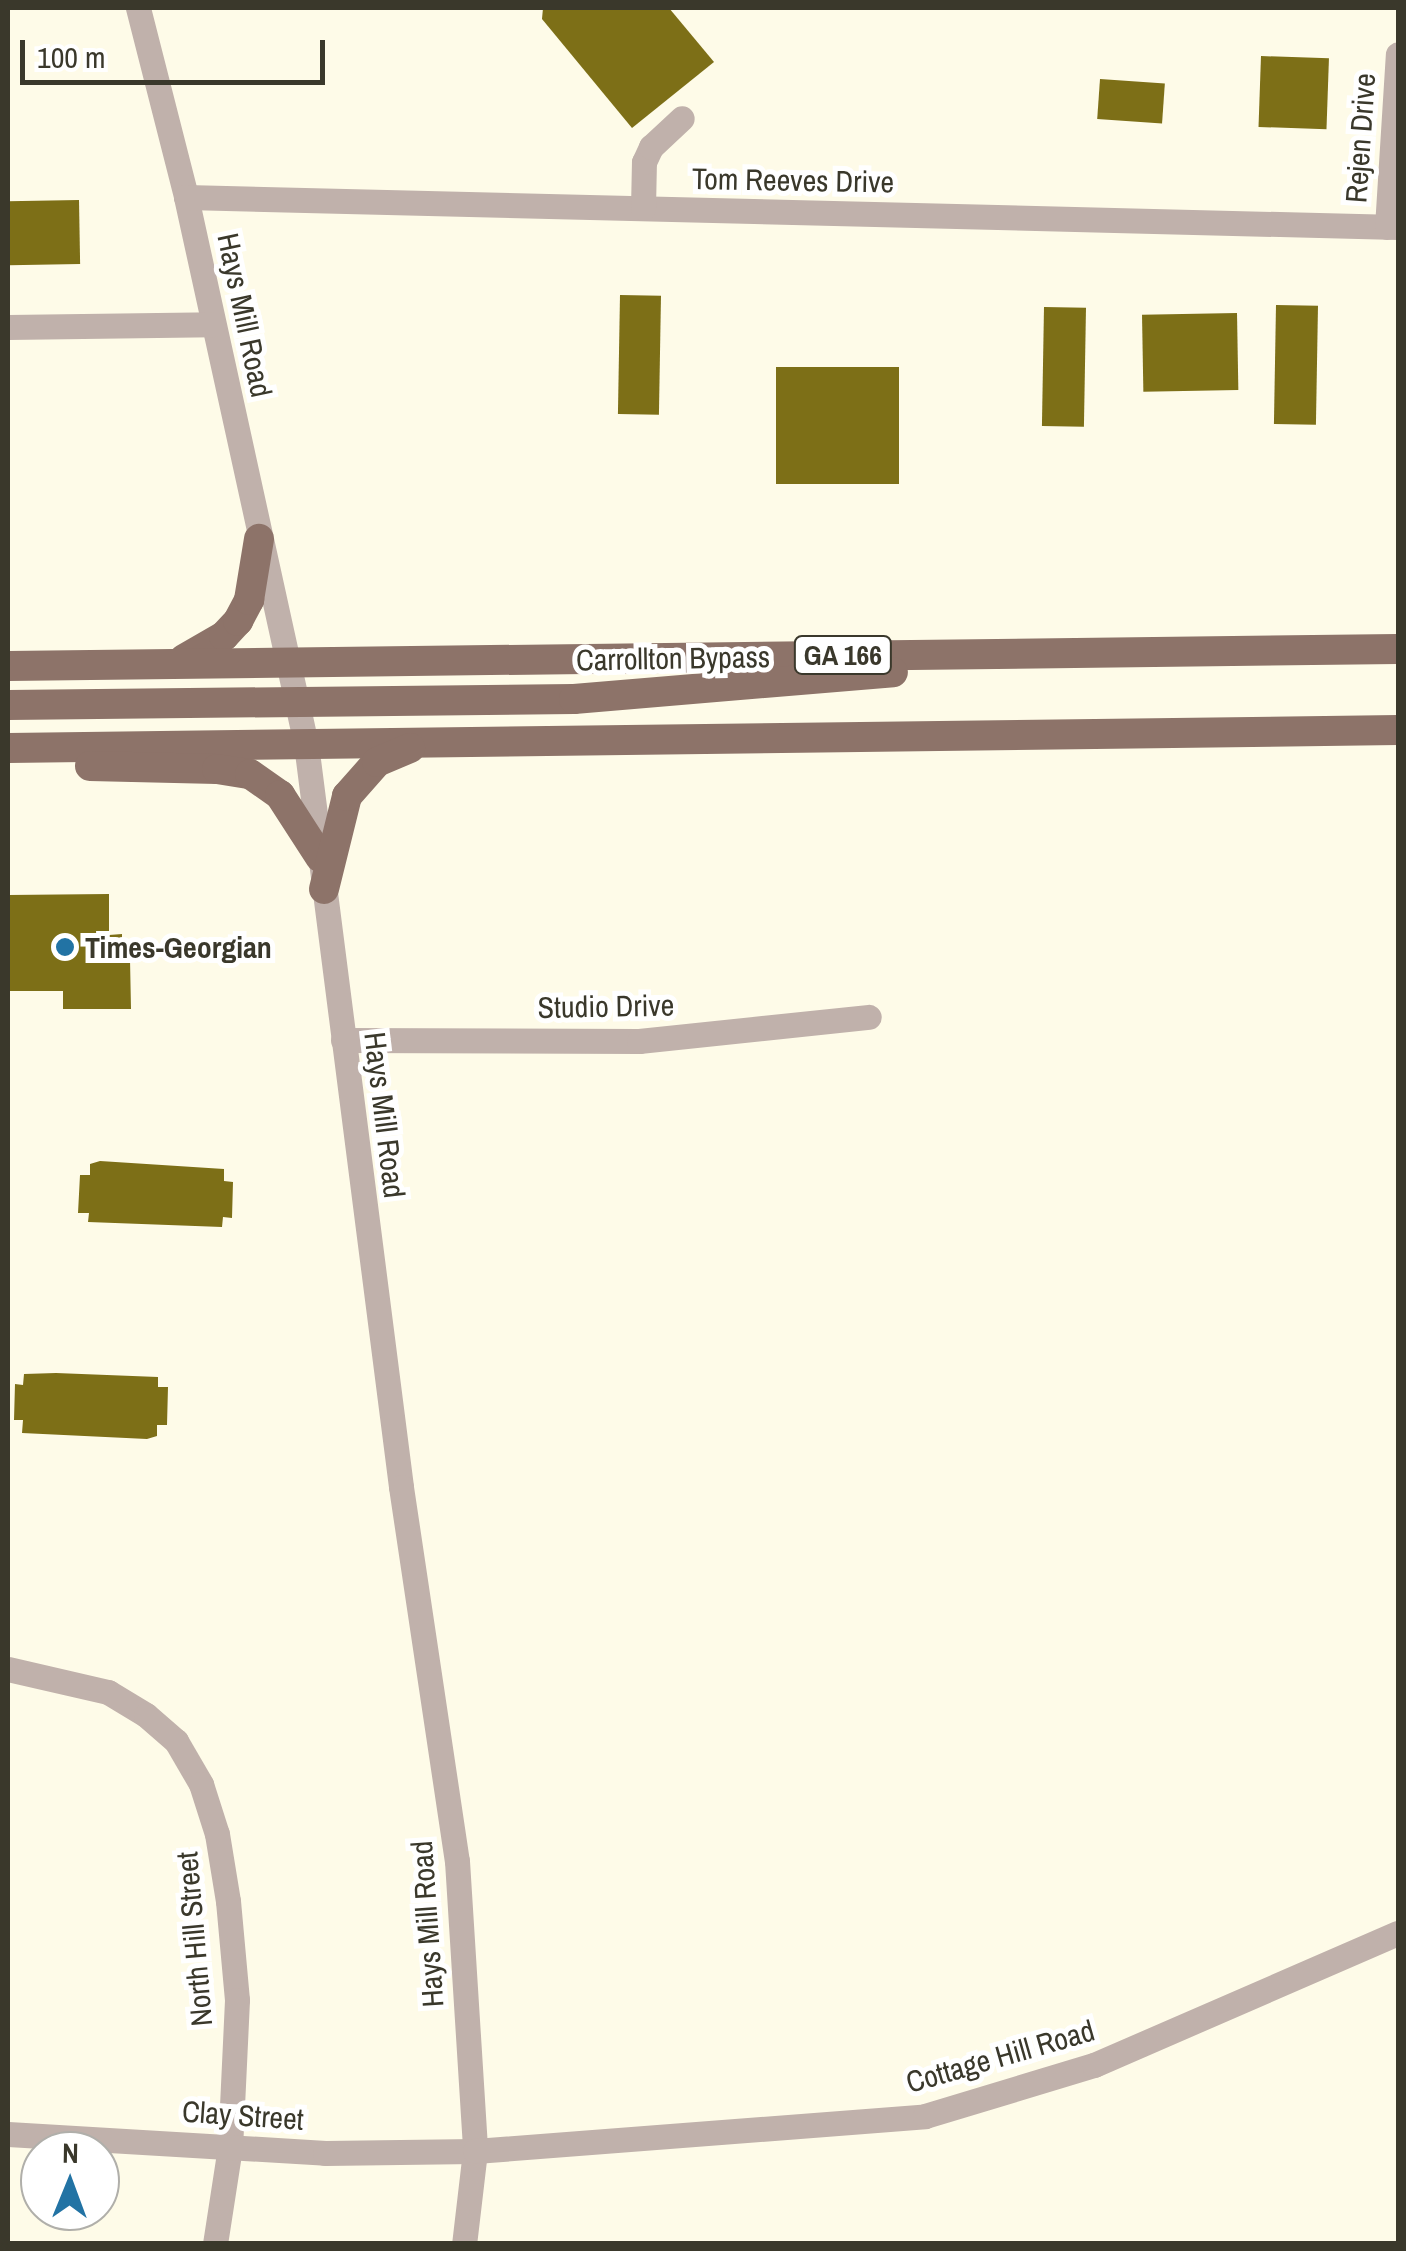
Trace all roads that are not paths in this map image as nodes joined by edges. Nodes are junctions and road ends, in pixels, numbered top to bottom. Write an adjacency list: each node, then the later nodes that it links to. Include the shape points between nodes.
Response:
1 (138, 8): 4 (street, Hays Mill Road)
2 (1398, 54): 6 (street, Rejen Drive)
3 (682, 118): 5 (street, via 644,162)
4 (186, 197): 5 (street, Tom Reeves Drive); 7 (street, Hays Mill Road)
5 (643, 208): 6 (street, Tom Reeves Drive)
6 (1393, 227)
7 (213, 324): 8 (street); 9 (street, Hays Mill Road)
8 (8, 326)
9 (259, 539): 12 (street, Hays Mill Road); 13 (main road, via 238,622)
10 (1398, 650): 11 (main road, Carrollton Bypass / GA 166)
11 (1028, 653): 12 (main road, Carrollton Bypass / GA 166); 15 (main road, via 592,698)
12 (287, 660): 13 (main road, Carrollton Bypass / GA 166); 15 (street, Hays Mill Road)
13 (176, 663): 14 (main road, Carrollton Bypass / GA 166)
14 (8, 666)
15 (297, 704): 16 (main road); 19 (street, Hays Mill Road)
16 (8, 705)
17 (1398, 730): 18 (main road)
18 (424, 742): 19 (main road); 23 (main road, via 377,762 347,796)
19 (306, 744): 20 (main road); 22 (street, Hays Mill Road)
20 (8, 748)
21 (8, 759): 22 (main road, via 250,774 280,794)
22 (320, 858): 23 (street, Hays Mill Road)
23 (324, 889): 25 (street, Hays Mill Road)
24 (869, 1017): 25 (street, Studio Drive, via 639,1041)
25 (343, 1040): 30 (street, Hays Mill Road, via 400,1488 457,1861)
26 (8, 1669): 29 (street, North Hill Street, via 108,1692 146,1714 176,1741 201,1784 220,1851 236,1980)
27 (1398, 1932): 30 (street, Cottage Hill Road, via 1094,2065 925,2116)
28 (8, 2134): 29 (street, Clay Street)
29 (230, 2147): 30 (street, Clay Street); 31 (street, North Hill Street)
30 (475, 2151): 32 (street, Hays Mill Road)
31 (214, 2244)
32 (464, 2244)

